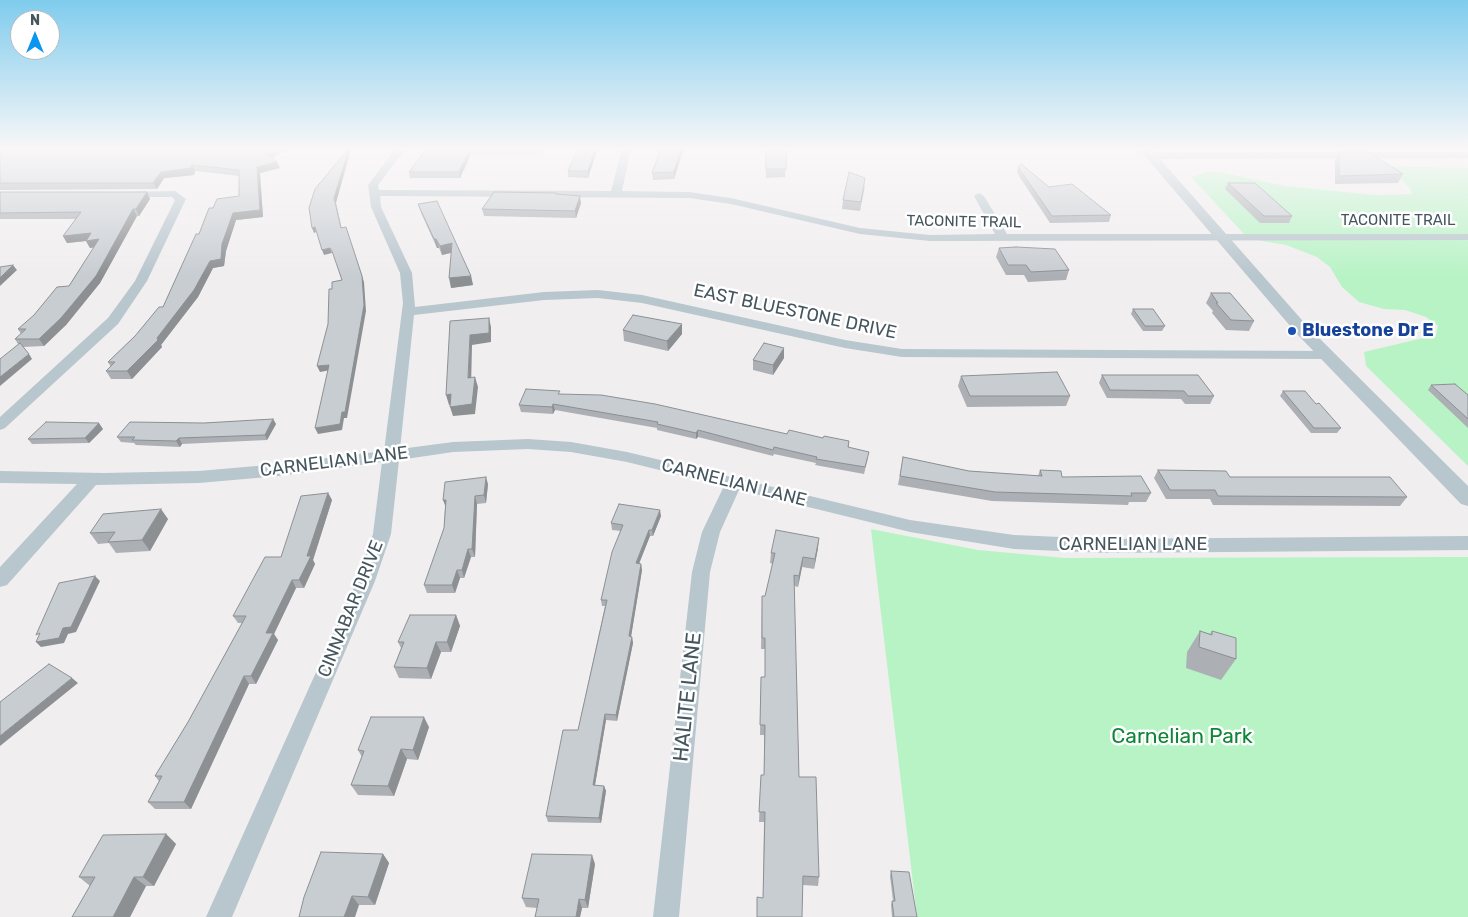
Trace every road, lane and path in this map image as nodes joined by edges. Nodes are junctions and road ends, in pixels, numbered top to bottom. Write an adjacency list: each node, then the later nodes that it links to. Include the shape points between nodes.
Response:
1 (1181, 191): 8 (street)
2 (373, 193): 3 (street, TACONITE TRAIL); 9 (street, CINNABAR DRIVE, via 376,207 406,273)
3 (616, 193): 7 (street, TACONITE TRAIL, via 717,198 853,230 901,237)
4 (110, 194): 11 (street, via 179,195 180,201 146,270 120,311 94,340)
5 (979, 196): 7 (street)
6 (1468, 237): 8 (street, TACONITE TRAIL)
7 (1003, 238): 8 (street, TACONITE TRAIL)
8 (1221, 238): 10 (street)
9 (408, 312): 10 (street, EAST BLUESTONE DRIVE, via 544,296 598,294 642,299 845,344 902,353); 12 (street, CINNABAR DRIVE)
10 (1325, 355): 16 (street)
11 (0, 425)
12 (392, 454): 14 (street, CARNELIAN LANE, via 224,476); 15 (street, CARNELIAN LANE, via 483,444 550,445 627,457); 19 (street, CINNABAR DRIVE, via 386,514 375,558)
13 (0, 477): 14 (street, CARNELIAN LANE)
14 (91, 479): 18 (street)
15 (734, 483): 17 (street, CARNELIAN LANE, via 910,526 1014,542 1107,546); 20 (street, HALITE LANE, via 711,532 701,572)
16 (1468, 499)
17 (1468, 543)
18 (0, 580)
19 (220, 917)
20 (666, 917)

